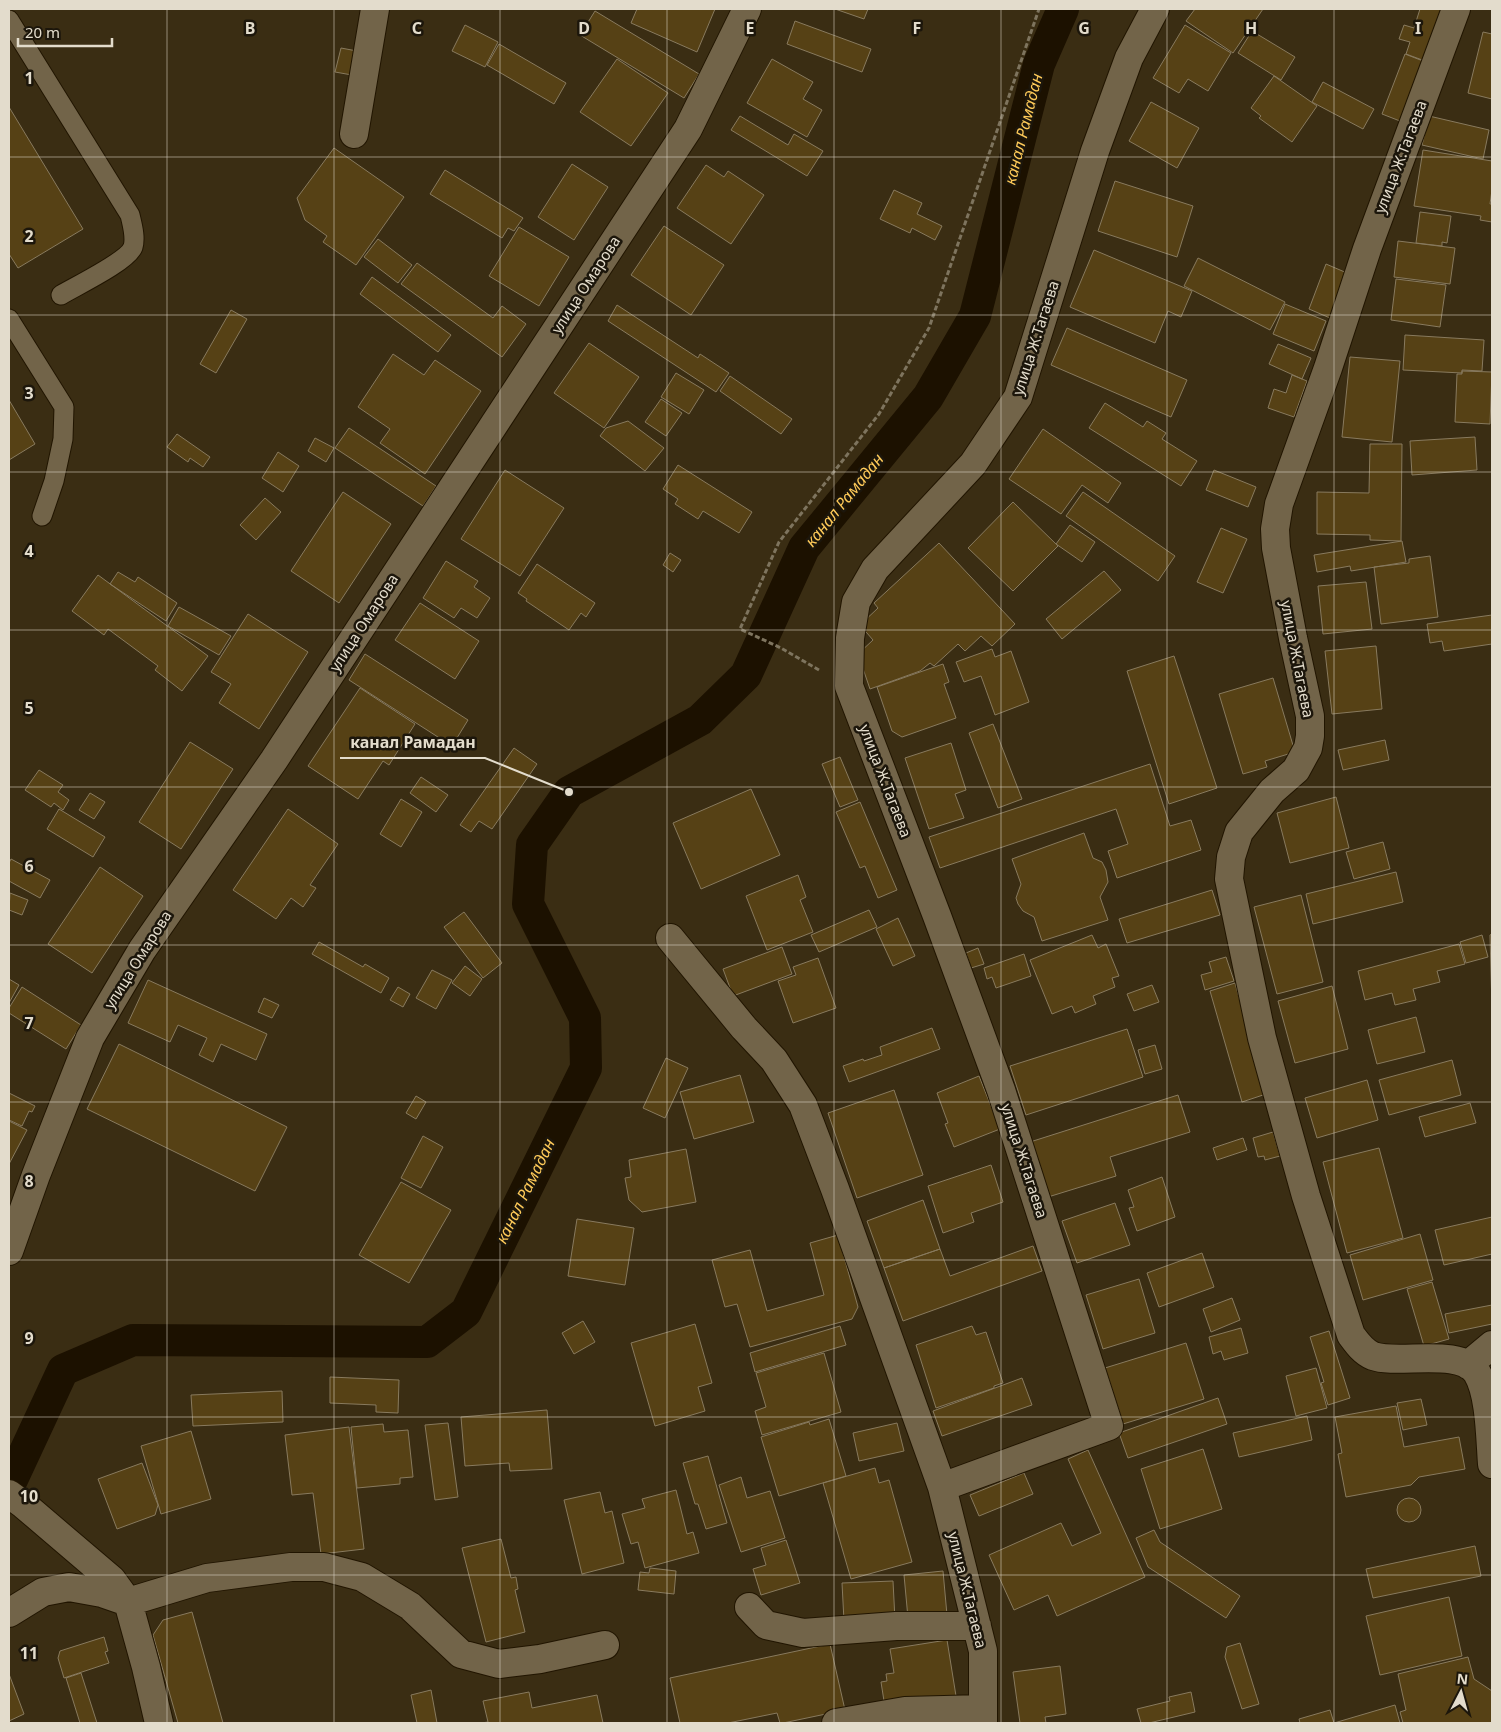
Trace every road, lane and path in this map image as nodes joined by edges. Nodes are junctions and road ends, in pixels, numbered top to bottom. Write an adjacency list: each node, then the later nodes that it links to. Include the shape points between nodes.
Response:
1 (375, 9): 7 (street)
2 (747, 9): 13 (street, улица Омарова, via 688,130 279,752 142,950 90,1038)
3 (1039, 9): 11 (path, via 929,328 879,414 780,542 740,629)
4 (1155, 9): 11 (street, улица Ж.Тагаева, via 1129,58 1094,151 1018,396 973,464 875,569 856,602 850,638)
5 (1456, 9): 15 (street, улица Ж.Тагаева, via 1367,249 1279,504 1276,548 1310,716 1310,736 1308,748 1296,770 1272,791 1239,832 1231,857 1229,879 1262,1038 1306,1196 1351,1335 1371,1356 1432,1358)
6 (9, 20): 8 (lane, via 130,215 134,233 133,246 126,257)
7 (354, 134)
8 (61, 295)
9 (9, 319): 10 (lane, via 64,407 63,439)
10 (42, 516)
11 (849, 686): 17 (street, улица Ж.Тагаева, via 1001,1090 1109,1426)
12 (670, 938): 17 (street, улица Ж.Тагаева, via 774,1060 803,1105)
13 (9, 1251)
14 (1492, 1345): 15 (street)
15 (1468, 1365): 16 (street, via 1476,1371 1484,1390)
16 (1492, 1464)
17 (942, 1487): 22 (street, улица Ж.Тагаева)
18 (16, 1500): 19 (street, via 112,1580)
19 (128, 1602): 21 (street, via 69,1587 43,1592); 23 (street, via 207,1578 324,1567 362,1577 410,1606 461,1654 499,1664 540,1660); 25 (street)
20 (749, 1607): 22 (street, via 766,1625 803,1633 896,1626)
21 (9, 1613)
22 (977, 1626): 24 (street, улица Ж.Тагаева, via 983,1651)
23 (606, 1645)
24 (983, 1716): 26 (street, via 905,1711)
25 (159, 1723)
26 (836, 1723)

